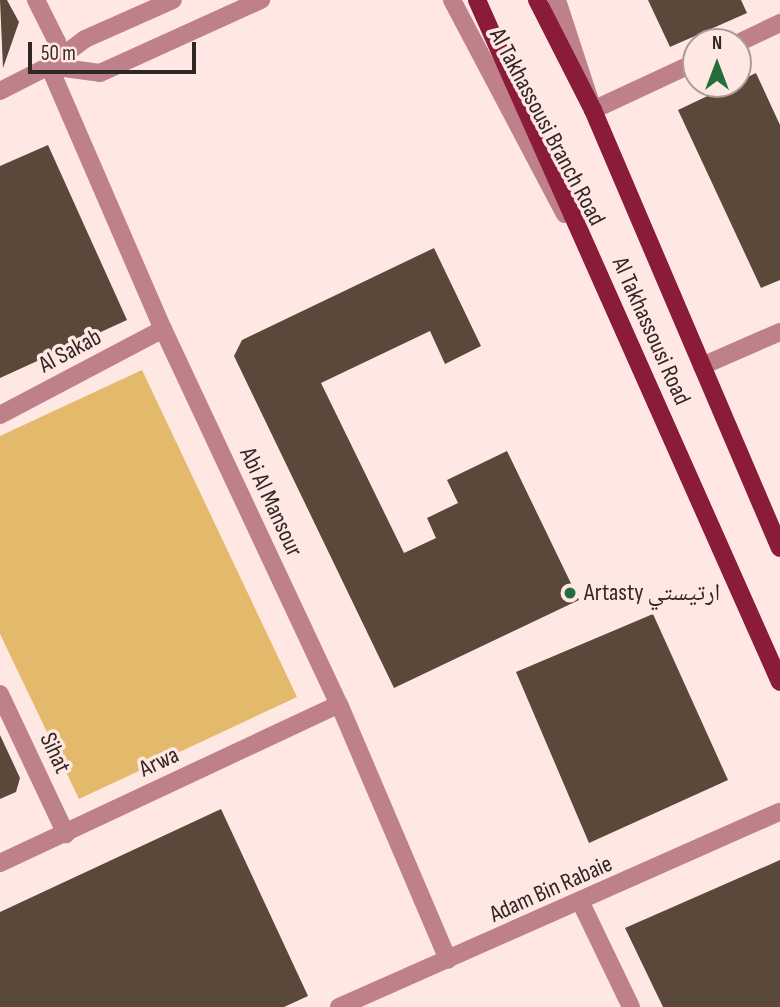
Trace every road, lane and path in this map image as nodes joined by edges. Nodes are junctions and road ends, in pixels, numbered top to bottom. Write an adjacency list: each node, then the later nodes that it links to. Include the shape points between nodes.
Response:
1 (36, 0): 10 (street, via 57,41)
2 (173, 0): 10 (street, via 85,39)
3 (261, 0): 10 (street, via 100,74)
4 (452, 0): 14 (street, Al Takhassousi Branch Road)
5 (477, 0): 14 (main road, Al Takhassousi Road)
6 (537, 0): 13 (main road, Al Takhassousi Road)
7 (557, 0): 13 (street, Al Takhassousi Branch Road)
8 (780, 23): 9 (street)
9 (752, 36)
10 (49, 66): 12 (street); 15 (street, Abi Al Mansour)
11 (682, 69): 13 (street)
12 (0, 91)
13 (593, 110): 17 (main road, Al Takhassousi Road)
14 (600, 276): 20 (main road, Al Takhassousi Road)
15 (163, 330): 18 (street, Al Sakab); 22 (street, Abi Al Mansour)
16 (780, 332): 17 (street)
17 (702, 366): 19 (main road, Al Takhassousi Road)
18 (0, 415)
19 (780, 548)
20 (780, 682)
21 (0, 694): 24 (street, Sihat)
22 (339, 704): 24 (street, Arwa); 27 (street, Abi Al Mansour)
23 (780, 812): 26 (street, Adam Bin Rabaie)
24 (66, 834): 25 (street, Arwa)
25 (0, 863)
26 (581, 903): 27 (street, Adam Bin Rabaie); 29 (street)
27 (448, 960): 28 (street, Adam Bin Rabaie)
28 (339, 1007)
29 (631, 1007)

